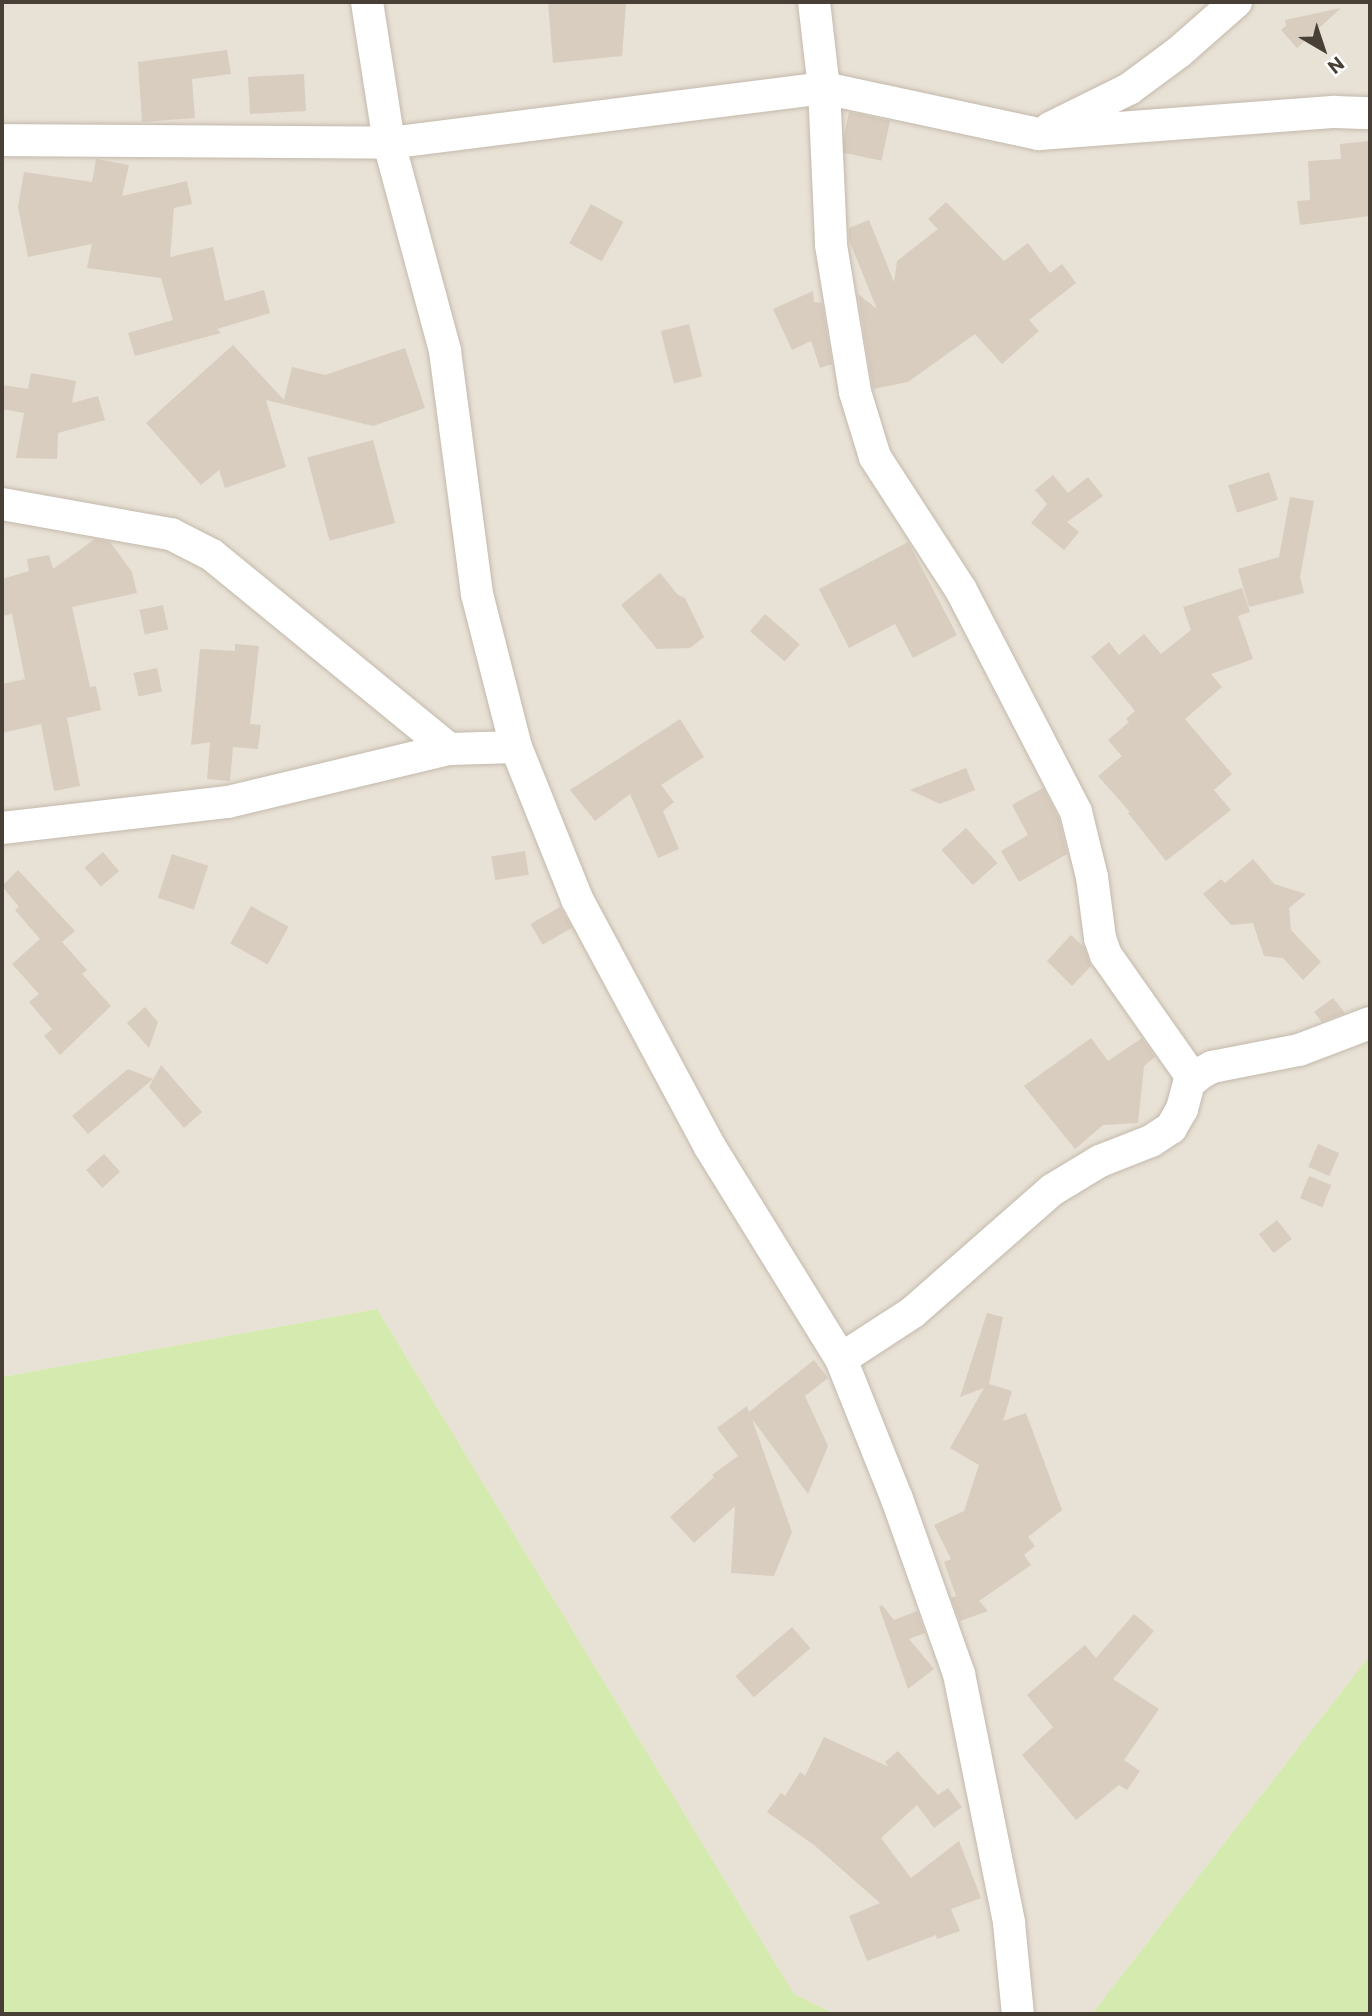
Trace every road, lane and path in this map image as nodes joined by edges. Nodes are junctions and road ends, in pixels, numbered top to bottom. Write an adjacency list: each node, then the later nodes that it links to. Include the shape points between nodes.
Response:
1 (367, 2): 8 (street)
2 (814, 2): 4 (street)
3 (1236, 2): 6 (street, via 1129,89)
4 (824, 88): 6 (street); 8 (street); 14 (street, via 831,245 855,392 874,457 961,590 1076,812 1106,955)
5 (1370, 113): 6 (street)
6 (1039, 134)
7 (2, 140): 8 (street)
8 (389, 143): 10 (street, via 445,351 477,594)
9 (2, 504): 11 (street, via 171,534 212,555)
10 (516, 747): 11 (street); 15 (street, via 583,911 710,1147)
11 (449, 749): 12 (street, via 228,802)
12 (2, 828)
13 (1370, 1023): 14 (street, via 1299,1050 1212,1067)
14 (1193, 1079): 15 (street, via 1171,1128 1100,1161 1052,1190 913,1312)
15 (841, 1359): 16 (street, via 959,1674 1009,1923)
16 (1018, 2014)

